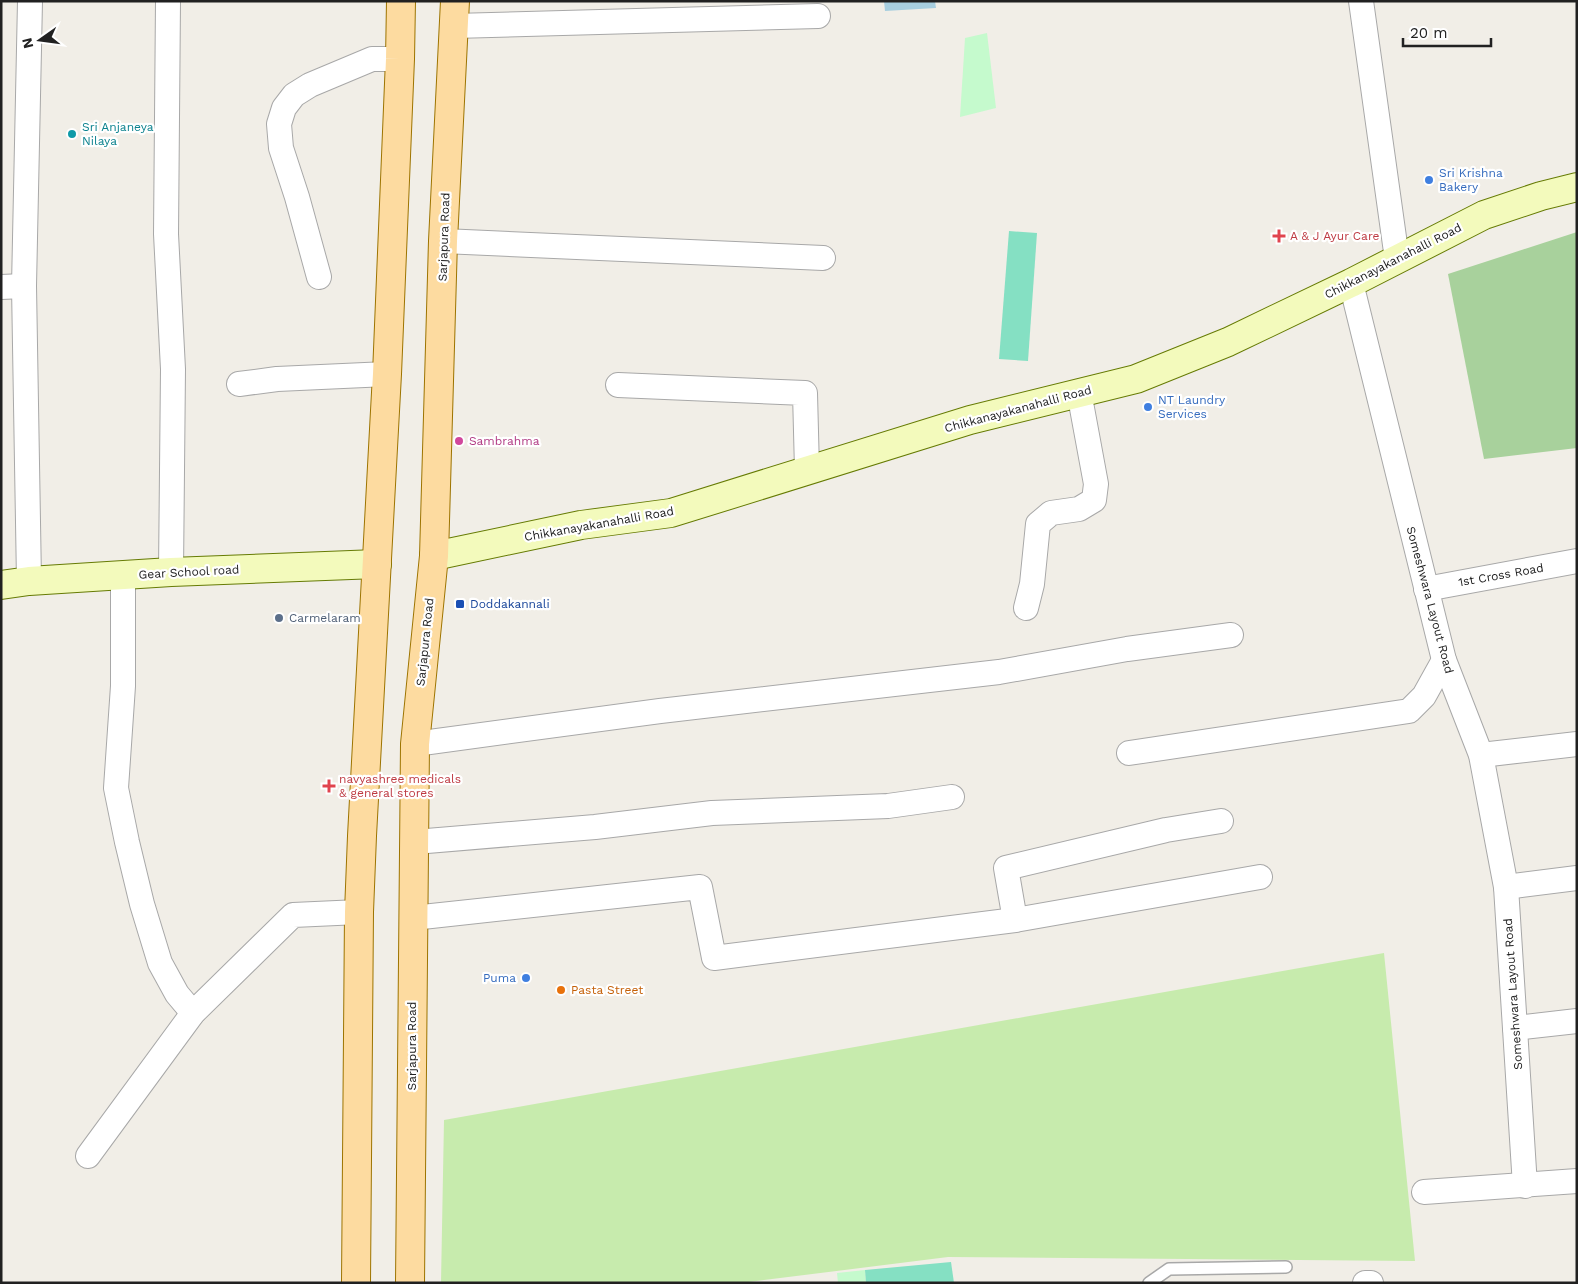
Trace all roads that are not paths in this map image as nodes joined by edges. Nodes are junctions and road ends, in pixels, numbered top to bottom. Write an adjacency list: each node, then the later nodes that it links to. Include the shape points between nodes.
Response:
1 (30, 1): 14 (street)
2 (168, 1): 23 (street, via 166,234 173,369)
3 (401, 1): 7 (main road)
4 (1361, 1): 11 (street)
5 (454, 13): 6 (street); 9 (main road, Sarjapura Road)
6 (818, 16)
7 (400, 59): 12 (street, via 372,59 328,77 294,95 284,108 279,124 281,148); 15 (main road)
8 (1577, 187): 11 (main road, Chikkanayakanahalli Road, via 1484,216)
9 (443, 241): 10 (street); 20 (main road, Sarjapura Road)
10 (823, 258)
11 (1397, 258): 13 (main road, Chikkanayakanahalli Road)
12 (319, 277)
13 (1351, 283): 18 (main road, Chikkanayakanahalli Road, via 1210,349 1136,379); 27 (street, Someshwara Layout Road)
14 (12, 286): 25 (street)
15 (386, 374): 16 (street); 22 (main road)
16 (239, 384)
17 (618, 385): 19 (street, via 804,393)
18 (1079, 392): 19 (main road, Chikkanayakanahalli Road, via 970,420); 28 (street, via 1096,484 1094,500 1079,510 1051,514 1038,524 1032,584)
19 (807, 470): 20 (main road, Chikkanayakanahalli Road, via 671,513 581,525)
20 (434, 556): 31 (main road, Sarjapura Road)
21 (1577, 561): 27 (street, 1st Cross Road)
22 (377, 564): 23 (main road, Gear School road); 41 (main road)
23 (171, 572): 24 (main road, Gear School road)
24 (123, 576): 25 (main road, Gear School road); 44 (street, via 123,686 116,788 140,896 160,963 177,994)
25 (29, 581): 26 (main road, Gear School road)
26 (1, 585)
27 (1426, 589): 30 (street, Someshwara Layout Road)
28 (1026, 608)
29 (1231, 635): 31 (street, via 1127,649 999,672 660,711)
30 (1444, 660): 33 (street, via 1424,696 1409,711); 34 (street, Someshwara Layout Road)
31 (416, 744): 37 (main road, Sarjapura Road)
32 (1577, 744): 34 (street)
33 (1129, 753)
34 (1481, 755): 40 (street, Someshwara Layout Road)
35 (952, 797): 37 (street, via 888,806 712,812 595,827)
36 (1222, 820): 43 (street, via 1006,868)
37 (415, 842): 42 (main road, Sarjapura Road)
38 (1260, 877): 43 (street)
39 (1577, 878): 40 (street)
40 (1506, 887): 46 (street, Someshwara Layout Road)
41 (359, 912): 44 (street, via 294,915); 52 (main road)
42 (413, 918): 43 (street, via 700,887 714,958); 53 (main road, Sarjapura Road)
43 (1015, 920)
44 (194, 1013): 47 (street)
45 (1577, 1022): 46 (street)
46 (1515, 1028): 49 (street, Someshwara Layout Road)
47 (88, 1156)
48 (1577, 1181): 49 (street)
49 (1525, 1186): 50 (street)
50 (1424, 1192)
51 (1286, 1267): 54 (lane, via 1169,1269)
52 (356, 1283)
53 (410, 1283)
54 (1150, 1283)
55 (1365, 1283): 56 (street)
56 (1371, 1283)

